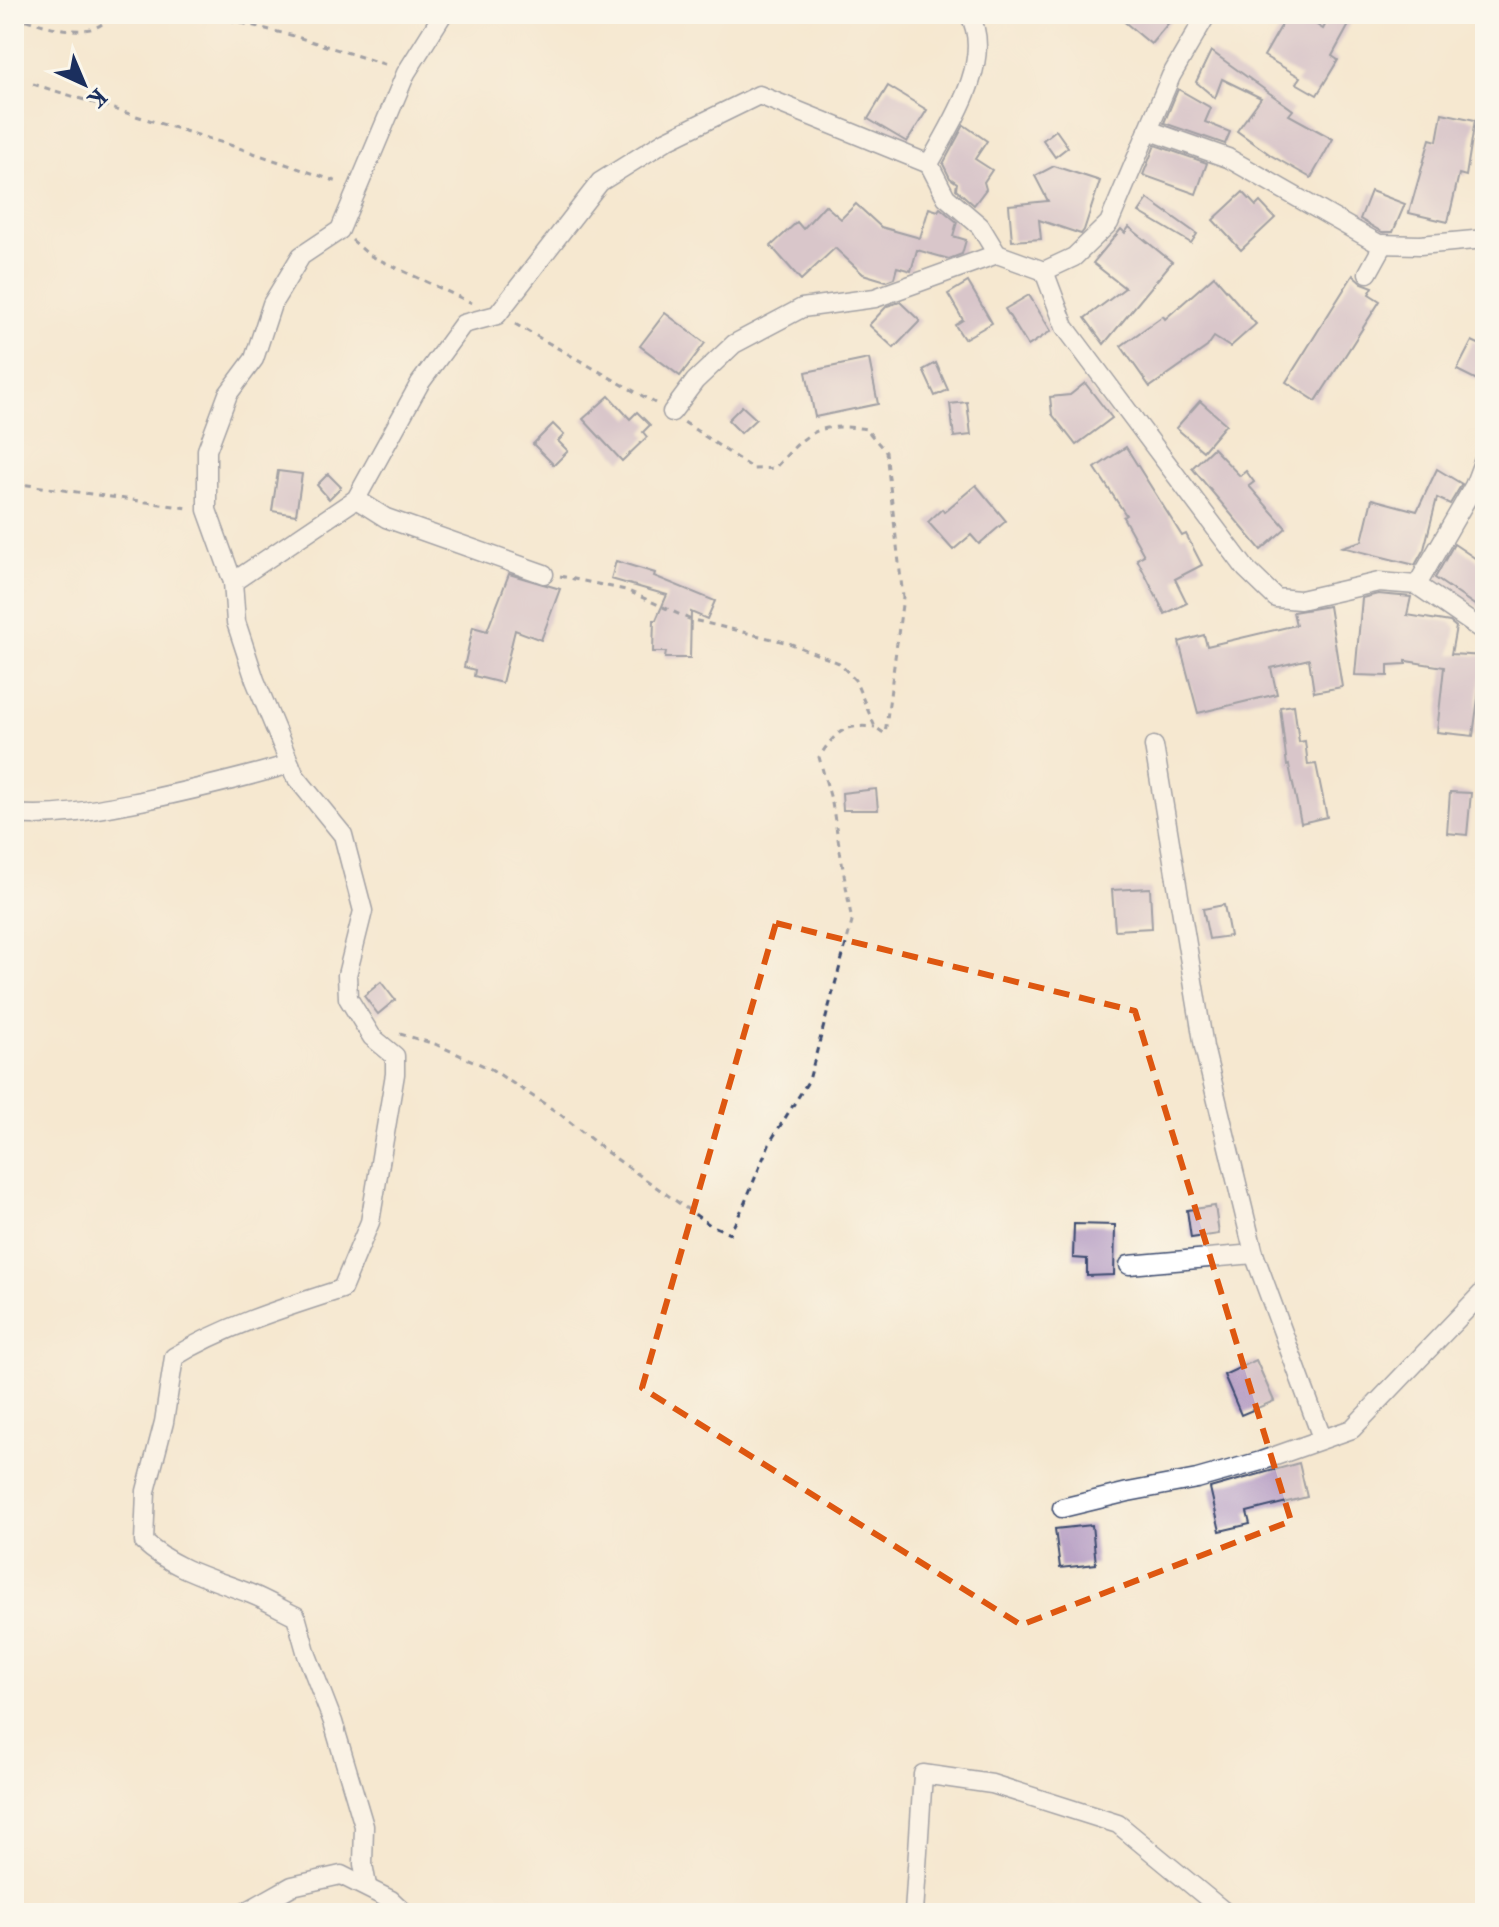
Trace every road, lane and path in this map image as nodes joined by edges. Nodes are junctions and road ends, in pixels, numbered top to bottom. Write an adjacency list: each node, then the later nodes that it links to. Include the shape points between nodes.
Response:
1 (109, 14): 6 (path, via 101,25 86,29)
2 (206, 14): 7 (path, via 347,51)
3 (443, 14): 7 (street)
4 (969, 14): 10 (street, via 977,64)
5 (1207, 14): 9 (street)
6 (15, 16)
7 (406, 73): 11 (street)
8 (33, 84): 11 (path)
9 (1148, 130): 14 (street, via 1228,158); 16 (street, via 1109,223 1074,257)
10 (929, 164): 15 (street, via 946,197 980,226); 18 (street, via 759,95 667,140 600,182)
11 (357, 189): 12 (street)
12 (340, 230): 18 (path, via 369,255); 23 (street, via 301,256 272,304 254,359 228,394 207,450)
13 (1485, 239): 14 (street)
14 (1384, 244): 17 (street)
15 (997, 254): 16 (street); 19 (street, via 875,298 802,308 734,344)
16 (1044, 271): 26 (street, via 1065,327 1246,569 1276,598 1300,600 1379,582)
17 (1368, 273)
18 (497, 315): 19 (path); 22 (street, via 463,324 420,383)
19 (672, 412): 28 (path, via 753,469 775,468 803,437 837,425 866,429 886,452 903,597 885,734)
20 (1485, 457): 26 (street)
21 (14, 483): 23 (path)
22 (356, 499): 24 (street, via 386,518); 25 (street)
23 (207, 510): 25 (street)
24 (544, 574): 28 (path, via 626,590 689,619 789,643 839,663 855,680)
25 (233, 582): 30 (street, via 236,622)
26 (1417, 585): 27 (street)
27 (1485, 632)
28 (875, 727): 32 (path, via 853,725 832,738 819,757 852,922 809,1080 770,1142 730,1233 710,1225 491,1069 396,1033)
29 (1154, 746): 33 (street, via 1204,1047)
30 (290, 764): 31 (street, via 106,808); 32 (street, via 343,835 363,911 347,975 348,998)
31 (14, 814)
32 (372, 1037): 38 (street, via 395,1056 395,1074 370,1222 342,1289 192,1345 174,1357 146,1491 144,1542 159,1555 296,1616 364,1826)
33 (1254, 1254): 34 (street); 36 (street)
34 (1129, 1265)
35 (1485, 1290): 36 (street, via 1352,1429)
36 (1322, 1438): 37 (street, via 1197,1479)
37 (1062, 1508)
38 (367, 1886): 39 (street, via 341,1875 292,1886); 40 (street)
39 (244, 1913)
40 (405, 1913)
41 (914, 1913): 42 (street, via 923,1774 992,1784 1118,1824)
42 (1226, 1913)

